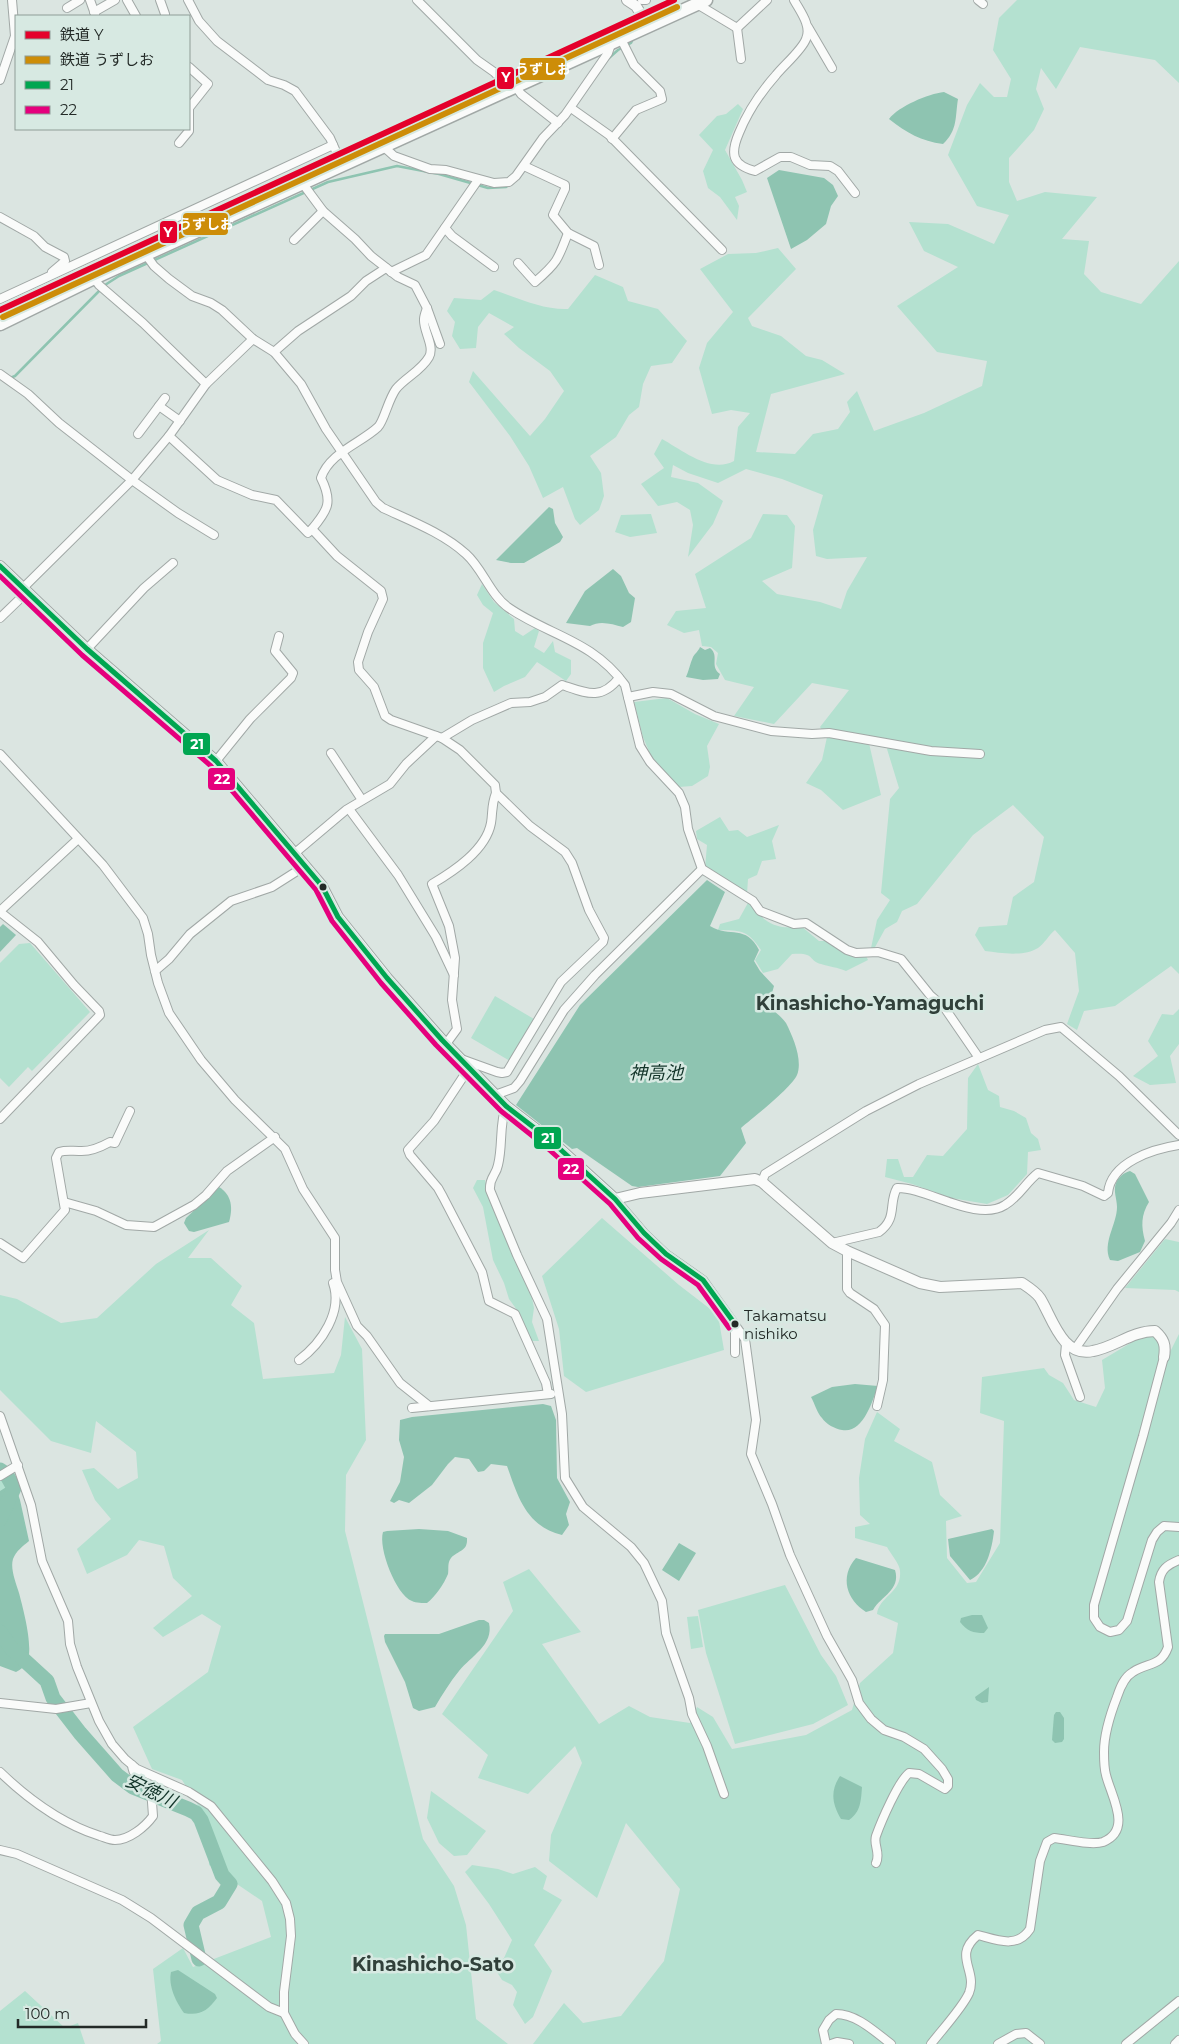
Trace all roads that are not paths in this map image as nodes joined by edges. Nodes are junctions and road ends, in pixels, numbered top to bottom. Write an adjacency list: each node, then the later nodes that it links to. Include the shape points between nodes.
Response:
1 (12, 0): 26 (street, via 15,36)
2 (80, 0): 15 (street)
3 (90, 0): 16 (street)
4 (115, 0): 16 (street)
5 (127, 0): 18 (street)
6 (160, 0): 17 (street)
7 (188, 0): 34 (street, via 199,21 217,41 268,80 295,91)
8 (417, 0): 27 (street, via 477,60)
9 (627, 0): 20 (street, via 636,6)
10 (642, 0): 11 (street)
11 (646, 0)
12 (767, 0): 21 (street)
13 (794, 0): 19 (street)
14 (701, 2): 20 (main road); 21 (street)
15 (67, 8)
16 (95, 14)
17 (166, 14)
18 (135, 15)
19 (807, 25): 25 (street); 40 (street, via 806,40 748,112 733,154 738,162 755,171 780,157 791,157 810,165 830,166)
20 (648, 26): 22 (main road)
21 (737, 28): 23 (street)
22 (616, 42): 27 (main road); 29 (street); 32 (street, via 660,91 662,99 636,110)
23 (741, 60)
24 (190, 68): 28 (street, via 208,84)
25 (832, 68)
26 (0, 80)
27 (513, 88): 30 (street); 35 (main road)
28 (190, 107)
29 (570, 108): 30 (street); 32 (street)
30 (558, 123): 37 (street)
31 (190, 130): 33 (street)
32 (612, 138): 48 (street)
33 (179, 143)
34 (333, 144): 36 (street); 54 (street)
35 (384, 147): 36 (main road); 38 (street, via 394,156 412,164)
36 (342, 165): 39 (main road)
37 (524, 166): 38 (street, via 509,182); 46 (street, via 565,185 553,215)
38 (478, 180): 45 (street)
39 (303, 184): 41 (street); 49 (main road)
40 (855, 193)
41 (322, 211): 47 (street); 53 (street)
42 (0, 217): 43 (street)
43 (11, 224): 44 (street); 54 (street, via 64,257 66,261)
44 (0, 225)
45 (445, 228): 52 (street); 53 (street, via 426,255)
46 (568, 233): 50 (street, via 554,266 535,282); 51 (street, via 594,246)
47 (294, 240)
48 (722, 250)
49 (146, 255): 55 (main road); 59 (street, via 169,279 192,296 222,310)
50 (518, 263)
51 (599, 265)
52 (494, 267)
53 (389, 270): 57 (street, via 415,285); 61 (street, via 366,281 351,296 298,331)
54 (48, 277): 56 (street)
55 (94, 278): 58 (main road); 63 (street)
56 (0, 299)
57 (427, 308): 60 (street); 69 (street, via 423,319 430,346 428,358 397,389 381,424)
58 (0, 324)
59 (253, 339): 61 (street); 63 (street)
60 (440, 344)
61 (274, 352): 69 (street, via 301,384)
62 (0, 374): 70 (street)
63 (206, 384): 66 (street)
64 (165, 398): 65 (street)
65 (159, 406): 66 (street); 67 (street)
66 (180, 421): 68 (street)
67 (138, 434)
68 (169, 436): 70 (street); 71 (street, via 217,480 252,495 276,500 308,533)
69 (343, 452): 71 (street, via 323,473 321,478 328,491 326,513); 79 (street, via 383,508 443,537 467,554 506,606 586,648)
70 (132, 480): 72 (street); 75 (street)
71 (312, 529): 81 (street, via 338,556 381,591 383,599 368,632 358,670 374,687 386,716)
72 (214, 535)
73 (173, 564): 78 (street, via 144,588)
74 (0, 566): 75 (street)
75 (25, 590): 76 (street); 78 (street)
76 (0, 618)
77 (279, 636): 85 (street, via 275,651 293,673 291,678 250,719)
78 (87, 649): 85 (street)
79 (619, 678): 80 (street); 81 (street, via 604,692 593,694 562,685 545,697 511,703)
80 (628, 697): 84 (street, via 653,692 671,694 714,716 771,731 829,733 931,751); 92 (street, via 640,746 650,762 679,793)
81 (439, 737): 86 (street, via 460,750 495,785); 87 (street, via 406,764 390,784)
82 (330, 753): 87 (street)
83 (0, 754): 89 (street)
84 (980, 754)
85 (216, 761): 90 (street)
86 (496, 793): 95 (street, via 487,835 456,870 432,884 449,926 456,958); 97 (street, via 530,826 565,852 604,938 561,982 507,1072)
87 (362, 800): 88 (street)
88 (349, 809): 90 (street); 95 (street, via 398,875 436,936)
89 (78, 839): 93 (street); 94 (street, via 142,918)
90 (295, 853): 91 (street)
91 (305, 866): 94 (street, via 272,887 231,901 190,934); 96 (street, via 322,886 338,916 392,984)
92 (702, 869): 98 (street, via 753,901 760,911 794,924 806,923 847,950 878,952 901,959 944,1007); 100 (street, via 564,1010 514,1088)
93 (0, 912): 103 (street, via 38,942 100,1015)
94 (155, 970): 105 (street, via 169,1013 202,1060 234,1100)
95 (454, 977): 96 (street, via 452,1000 457,1029)
96 (446, 1044): 97 (street)
97 (459, 1058): 99 (street)
98 (979, 1058): 104 (street, via 1045,1030 1060,1027 1119,1076); 107 (street, via 866,1111 765,1174)
99 (470, 1070): 100 (street); 120 (street, via 434,1121 408,1150 443,1197 482,1272 489,1301 515,1314)
100 (495, 1095): 101 (street)
101 (506, 1106): 108 (street, via 550,1140); 121 (street, via 501,1120 498,1167 490,1181 490,1190 547,1319)
102 (130, 1111): 109 (street, via 115,1144 110,1142 95,1149 59,1152 56,1158)
103 (0, 1119)
104 (1179, 1135)
105 (275, 1137): 109 (street, via 227,1170 194,1205 154,1227 126,1225 96,1211); 114 (street, via 335,1238)
106 (1179, 1145): 112 (street, via 1138,1156 1119,1169 1104,1196 1083,1186 1038,1173 1004,1206 993,1210 951,1204 905,1188 896,1188 891,1217 885,1227 879,1232)
107 (762, 1182): 108 (street, via 756,1179 711,1184); 112 (street)
108 (615, 1199): 115 (street, via 666,1254 703,1280)
109 (64, 1202): 111 (street, via 65,1210 23,1258)
110 (1179, 1210): 116 (street)
111 (0, 1243)
112 (832, 1243): 113 (street)
113 (847, 1252): 116 (street, via 920,1283 940,1287 1022,1282 1039,1296); 124 (street, via 847,1289 874,1309 885,1325 883,1380)
114 (335, 1270): 119 (street, via 332,1279 337,1294 336,1307 318,1340); 123 (street, via 357,1326 400,1383)
115 (735, 1324): 117 (street); 137 (street, via 746,1339 756,1420 751,1454 790,1555 827,1636 852,1680 859,1703 871,1719 884,1730 924,1749 948,1779 945,1788 919,1774 909,1773 903,1777 875,1838 879,1857)
116 (1071, 1346): 118 (street, via 1090,1352 1130,1335 1155,1331 1163,1338 1166,1347); 122 (street, via 1065,1355)
117 (735, 1353)
118 (1164, 1357): 129 (street, via 1094,1605 1094,1618 1100,1627 1110,1632 1119,1630 1127,1621 1152,1540 1164,1526)
119 (299, 1360)
120 (548, 1394): 121 (street); 123 (street)
121 (558, 1394): 135 (street, via 565,1478 583,1507 631,1547 644,1563 662,1602 666,1634 692,1714)
122 (1080, 1397)
123 (429, 1406): 125 (street)
124 (877, 1406)
125 (412, 1408)
126 (0, 1416): 127 (street)
127 (18, 1465): 128 (street); 131 (street, via 31,1505 42,1561 68,1621 70,1644)
128 (0, 1476)
129 (1179, 1527)
130 (1179, 1560): 146 (street, via 1167,1565 1158,1582 1168,1647 1165,1656 1132,1672 1125,1680 1105,1734 1106,1774 1120,1816 1119,1826 1112,1836 1101,1842 1054,1838 1047,1842 1040,1861 1030,1929 1025,1937 1015,1942 978,1935 970,1941 965,1955 971,1983 969,1994)
131 (91, 1702): 132 (street, via 56,1709); 133 (street, via 112,1744)
132 (0, 1703)
133 (132, 1765): 134 (street, via 139,1780 151,1789 153,1816 125,1838 114,1840 80,1830 17,1788); 139 (street, via 211,1806 286,1903 292,1936)
134 (0, 1772)
135 (724, 1794)
136 (0, 1850): 139 (street, via 17,1854 122,1900 159,1923 261,2002)
137 (876, 1863)
138 (1179, 2001): 149 (street)
139 (284, 2013): 141 (street)
140 (1179, 2040): 150 (street)
141 (304, 2044)
142 (826, 2044): 145 (street, via 823,2030 836,2014 859,2021)
143 (831, 2044): 144 (street)
144 (848, 2044)
145 (891, 2044)
146 (931, 2044)
147 (998, 2044): 148 (street, via 1016,2034 1026,2033)
148 (1040, 2044)
149 (1126, 2044)
150 (1175, 2044)

